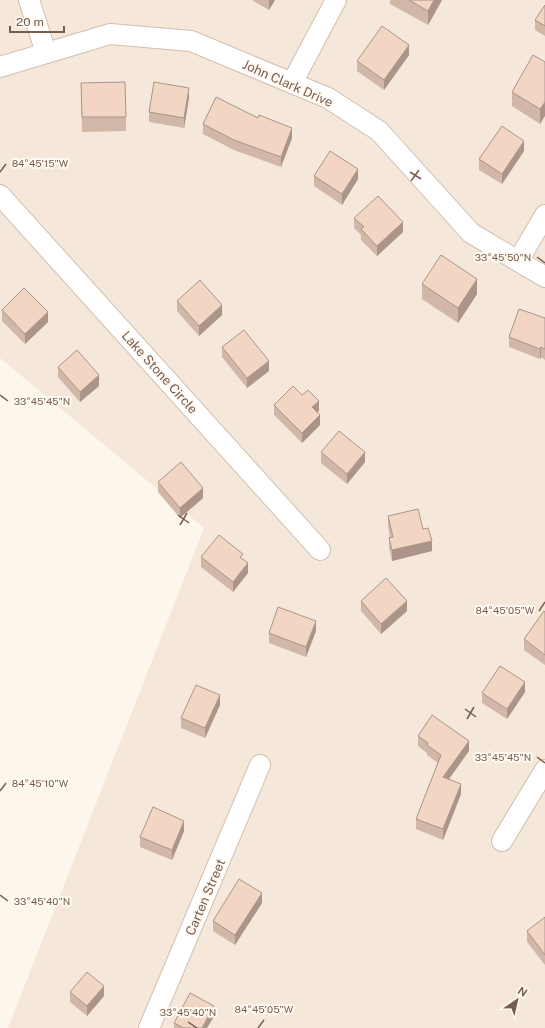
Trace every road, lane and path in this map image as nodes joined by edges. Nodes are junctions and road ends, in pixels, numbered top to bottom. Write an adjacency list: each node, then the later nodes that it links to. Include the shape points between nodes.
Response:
1 (29, 0): 3 (street)
2 (336, 0): 5 (street)
3 (46, 53): 4 (street, John Clark Drive); 5 (street, John Clark Drive, via 110,34 191,41)
4 (0, 67)
5 (292, 83): 8 (street, John Clark Drive, via 328,98 379,131 471,233)
6 (0, 195): 10 (street, Lake Stone Circle)
7 (545, 214): 8 (street)
8 (518, 261): 9 (street, John Clark Drive)
9 (545, 277)
10 (320, 550)
11 (260, 765): 14 (street, Carten Street)
12 (545, 770): 13 (street)
13 (502, 841)
14 (150, 1028)

